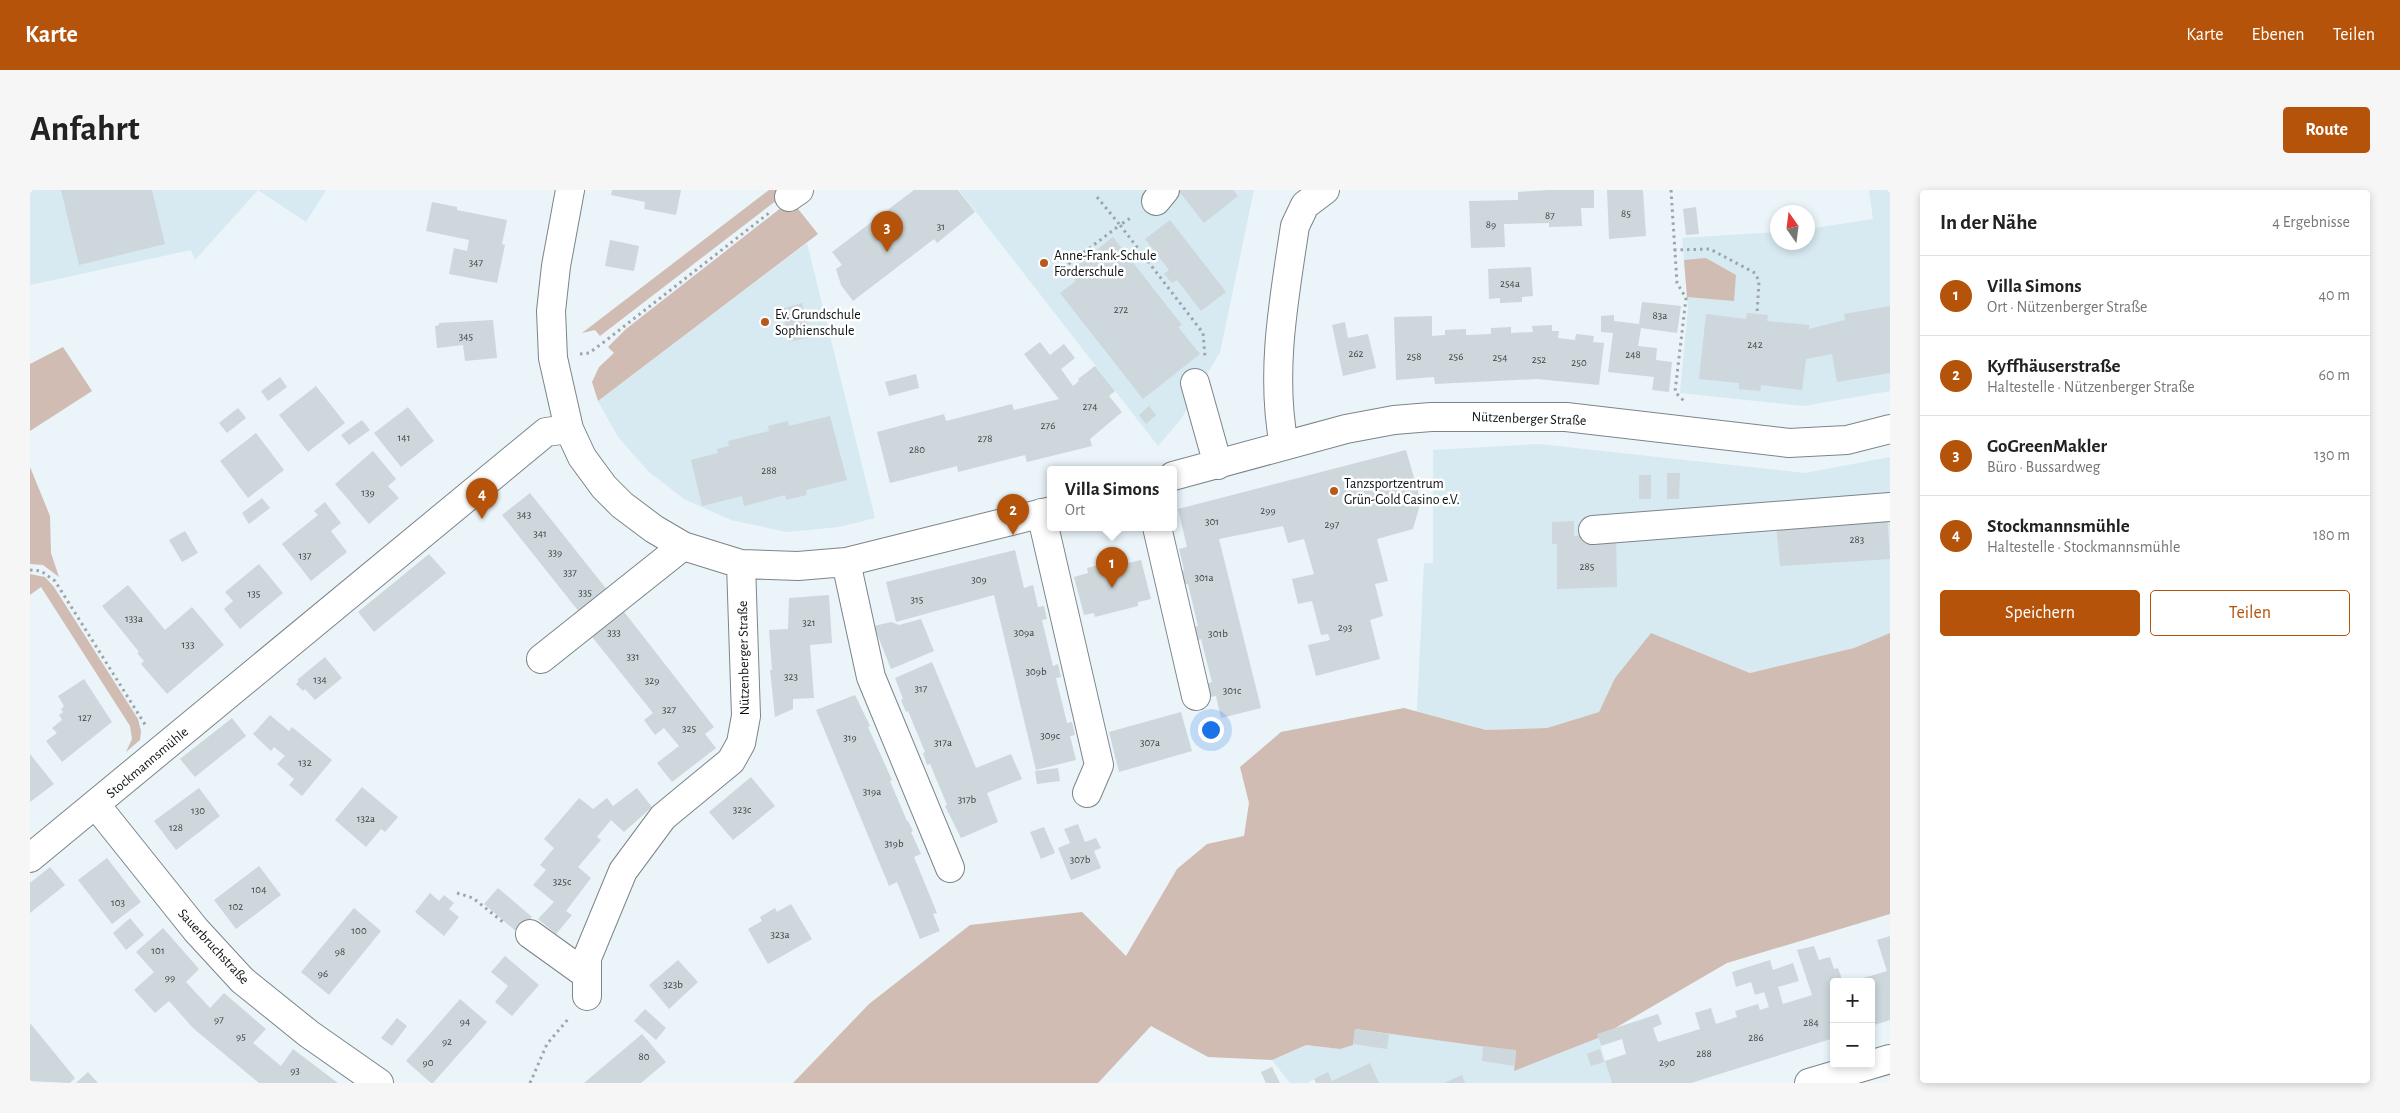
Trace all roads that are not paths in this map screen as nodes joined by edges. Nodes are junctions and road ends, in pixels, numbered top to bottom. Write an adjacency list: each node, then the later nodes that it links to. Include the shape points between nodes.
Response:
1 (570, 190): 4 (street, via 551,311 553,358)
2 (1325, 190): 6 (street, via 1305,205 1295,226 1277,374 1278,411)
3 (1195, 383): 7 (street)
4 (569, 429): 14 (street, via 582,457 604,487 654,529); 20 (street, Stockmannsmühle, via 546,432)
5 (1890, 429): 6 (street, Nützenberger Straße, via 1847,440 1789,443 1566,417 1431,416 1394,420)
6 (1284, 445): 7 (street, Nützenberger Straße)
7 (1218, 465): 8 (street, Nützenberger Straße)
8 (1177, 475)
9 (1890, 507): 11 (street)
10 (1046, 512): 15 (street)
11 (1593, 530)
12 (1050, 531): 19 (street, via 1099,765)
13 (1157, 531): 18 (street)
14 (683, 546): 16 (street); 17 (street)
15 (846, 562): 16 (street, via 798,566); 22 (street, via 871,677)
16 (742, 564): 23 (street, Nützenberger Straße, via 746,716 741,743 732,760 663,817 623,871 587,958 587,986)
17 (541, 659)
18 (1196, 696)
19 (1087, 793)
20 (96, 805): 21 (street, Stockmannsmühle); 25 (street, Sauerbruchstraße, via 196,930 242,980 309,1034)
21 (30, 858)
22 (950, 868)
23 (530, 934)
24 (1890, 1059): 26 (street)
25 (378, 1083)
26 (1809, 1083)

